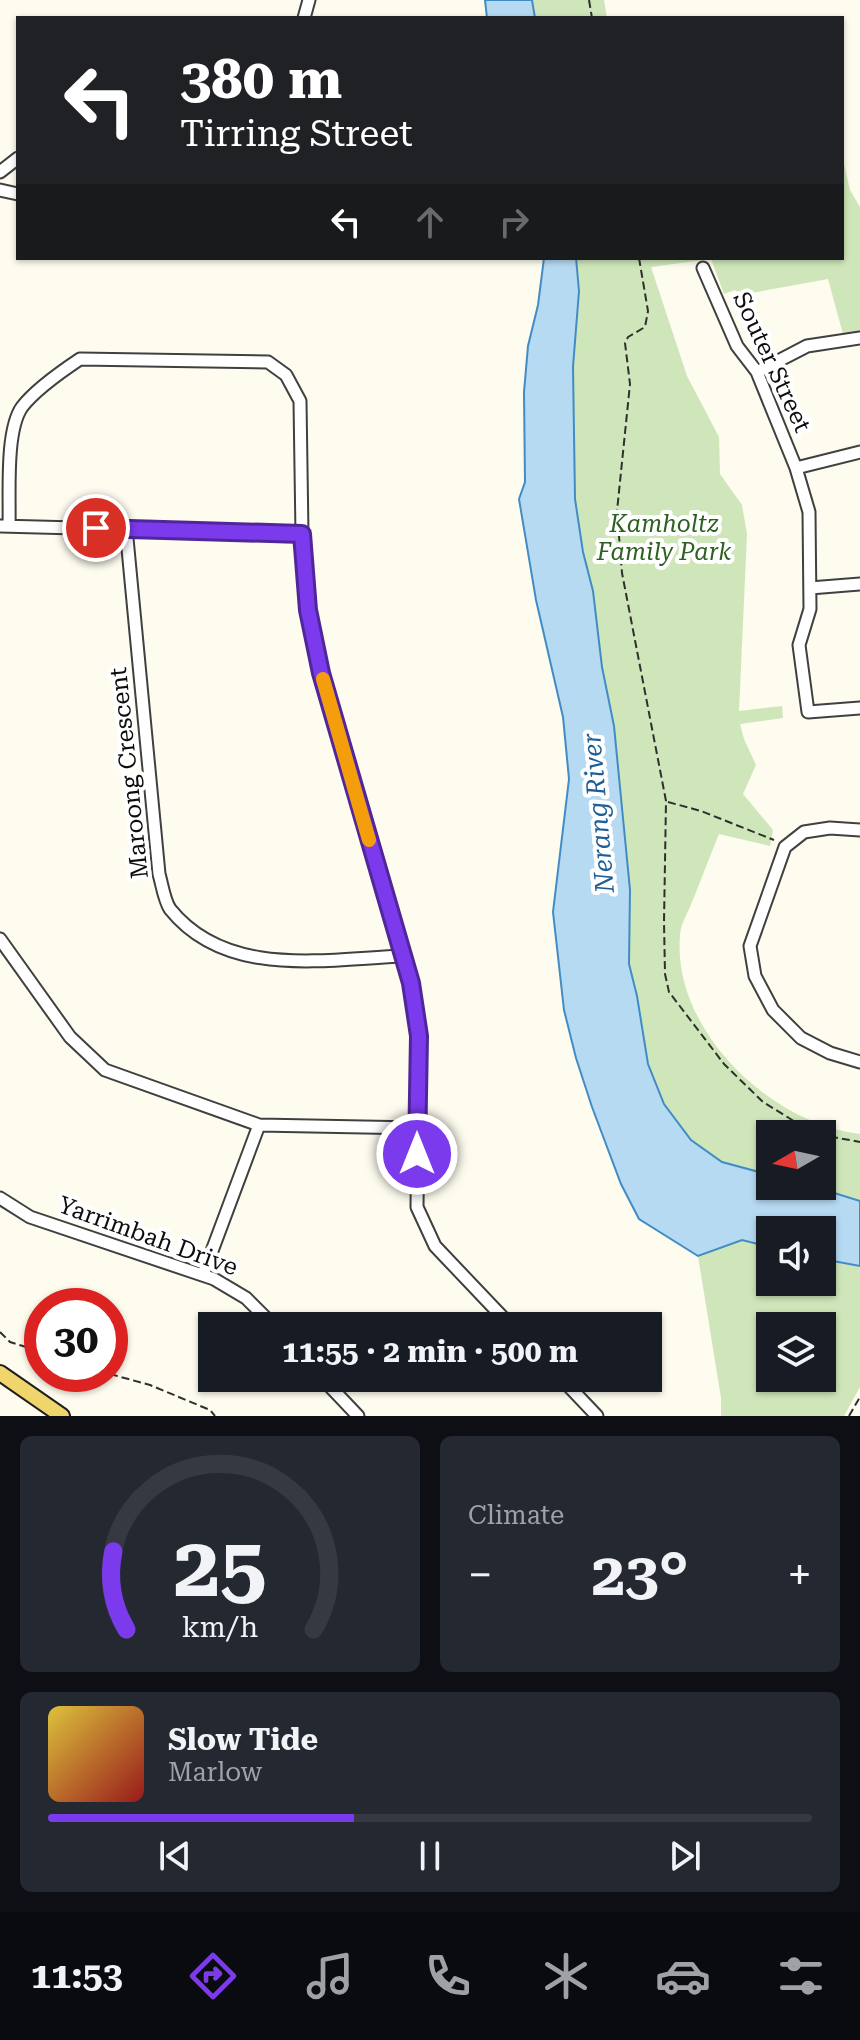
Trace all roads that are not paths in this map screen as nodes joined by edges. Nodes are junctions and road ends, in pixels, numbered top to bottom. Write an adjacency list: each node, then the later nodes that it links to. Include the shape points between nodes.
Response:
1 (16, 160): 2 (street)
2 (0, 172)
3 (703, 268): 5 (street, Souter Street, via 737,346)
4 (860, 338): 5 (street, via 807,346)
5 (757, 372): 7 (street, Souter Street)
6 (860, 452): 7 (street)
7 (796, 468): 12 (street, Souter Street, via 809,512)
8 (4, 526): 9 (street); 10 (street, via 13,433 21,408 80,359 268,362 286,375 300,401)
9 (126, 528): 10 (street); 16 (street, Maroong Crescent, via 159,874 168,907 199,935 238,954 275,961)
10 (302, 534): 16 (street, via 308,610 321,673)
11 (860, 584): 12 (street)
12 (810, 588): 13 (street, Souter Street, via 799,645 808,712)
13 (860, 708)
14 (860, 830): 17 (street, via 804,832 785,847 750,946 755,976 773,1010 801,1038)
15 (0, 939): 18 (street, via 70,1037 105,1070)
16 (403, 956): 19 (street, via 419,1036)
17 (860, 1062)
18 (259, 1125): 19 (street); 21 (street)
19 (416, 1128): 23 (street, via 417,1207 435,1246)
20 (0, 1198): 21 (street, Yarrimbah Drive, via 30,1217)
21 (203, 1275): 22 (street, Yarrimbah Drive, via 229,1286)
22 (260, 1312)
23 (498, 1312)
24 (0, 1373): 27 (main road)
25 (335, 1392): 28 (street)
26 (574, 1392): 29 (street)
27 (62, 1416)
28 (358, 1416)
29 (597, 1416)

